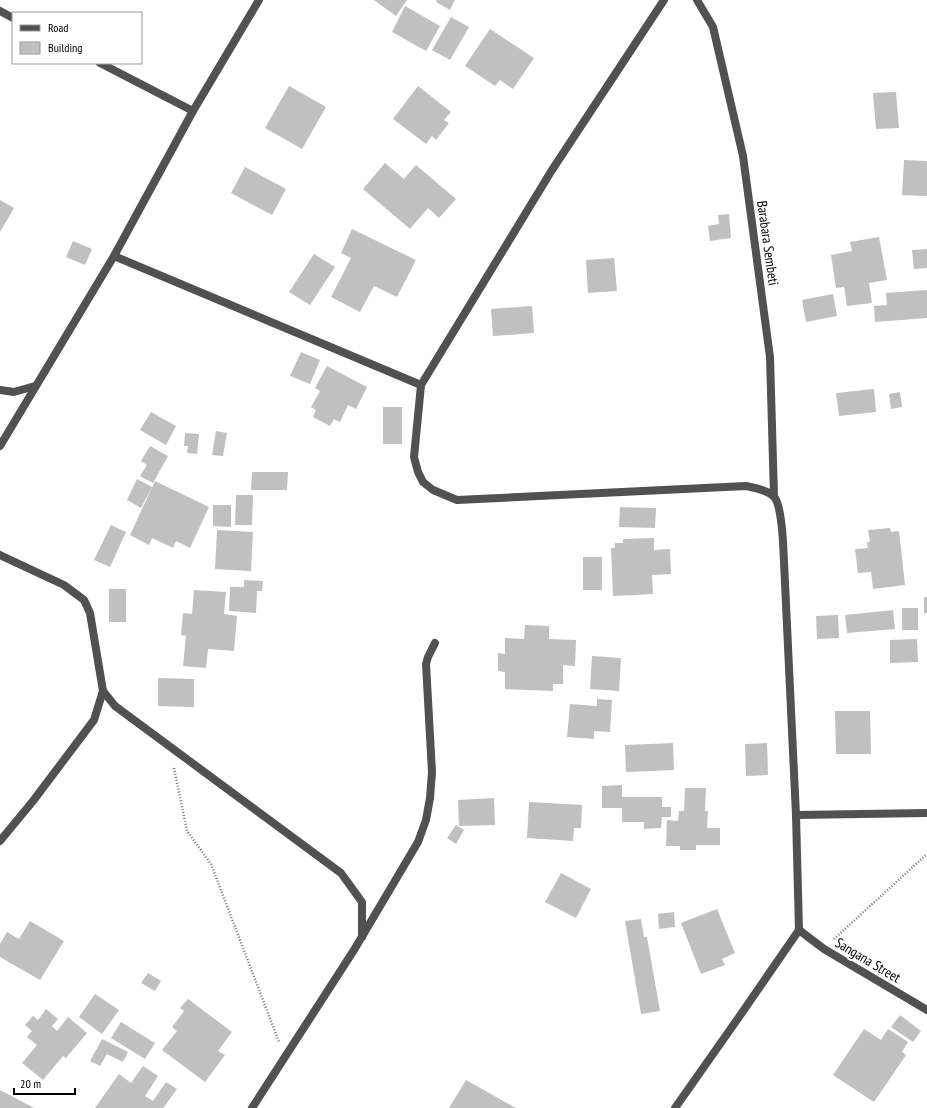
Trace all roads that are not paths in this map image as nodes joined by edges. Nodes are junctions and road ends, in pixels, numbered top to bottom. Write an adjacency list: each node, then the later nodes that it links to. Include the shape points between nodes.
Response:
1 (259, 0): 7 (street)
2 (664, 0): 10 (street, via 552,170)
3 (697, 0): 13 (street, Barabara Sembeti, via 713,27 743,156 770,357)
4 (0, 11): 5 (street)
5 (12, 17)
6 (102, 64): 7 (street)
7 (193, 111): 8 (street)
8 (114, 256): 9 (street); 10 (street)
9 (35, 386): 11 (street, via 14,392); 12 (street)
10 (421, 386): 13 (street, via 414,457 418,472 423,482 433,490 457,500 746,486)
11 (0, 390)
12 (0, 446)
13 (774, 496): 18 (street, Barabara Sembeti, via 783,540)
14 (0, 555): 16 (street, via 64,585 84,600 90,613)
15 (435, 643): 21 (street, via 426,664 432,772 426,820 418,842)
16 (104, 690): 19 (street, via 94,720 33,802); 21 (street, via 115,706 341,873 362,902)
17 (927, 813): 18 (street)
18 (796, 815): 20 (street, Barabara Sembeti)
19 (0, 841)
20 (799, 930): 22 (street, Sangana Street, via 824,949); 24 (street)
21 (362, 937): 23 (street)
22 (927, 1010)
23 (252, 1108)
24 (674, 1108)

